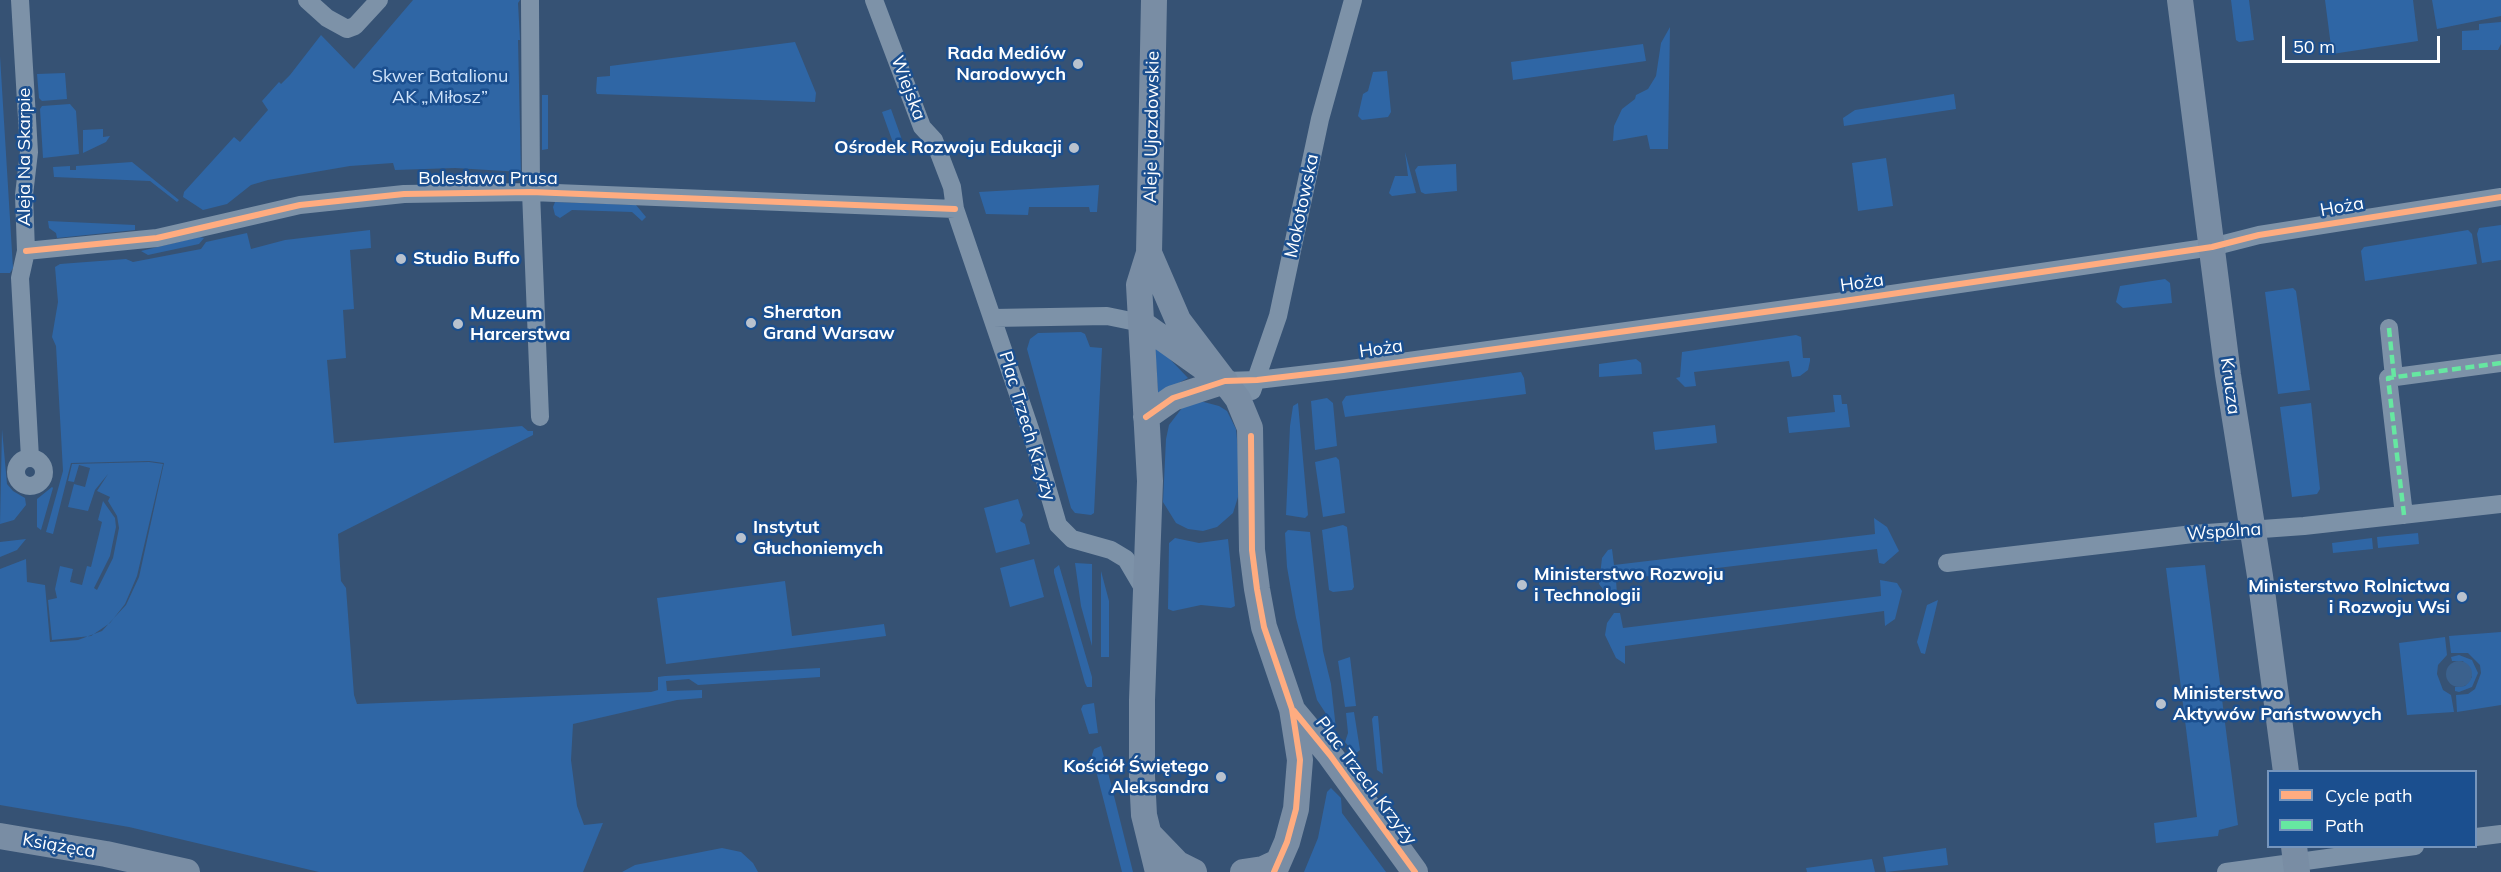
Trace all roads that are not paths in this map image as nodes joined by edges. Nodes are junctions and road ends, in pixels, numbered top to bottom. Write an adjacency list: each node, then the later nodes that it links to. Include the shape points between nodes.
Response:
1 (20, 0): 13 (street, Aleja Na Skarpie, via 29,152 24,195)
2 (307, 0): 3 (street, via 347,29 356,26)
3 (379, 0)
4 (530, 0): 9 (street)
5 (874, 0): 11 (street, Wiejska, via 922,127 934,140 945,167)
6 (1154, 0): 14 (street, Aleje Ujazdowskie)
7 (1353, 0): 20 (street, Mokotowska, via 1320,119 1278,315)
8 (2180, 0): 12 (street, Krucza)
9 (531, 192): 11 (street, Bolesława Prusa); 13 (street, Bolesława Prusa, via 351,198 300,205 157,238); 23 (street)
10 (2501, 197): 12 (street, Hoża)
11 (955, 208): 15 (street, Plac Trzech Krzyży)
12 (2212, 247): 20 (street, Hoża, via 1559,341); 28 (street, Krucza)
13 (26, 251): 25 (street, Aleja Na Skarpie, via 20,278)
14 (1149, 253): 16 (street, via 1139,285); 21 (street, Plac Trzech Krzyży, via 1178,320)
15 (993, 318): 16 (street, via 1107,316); 30 (street, Plac Trzech Krzyży, via 1058,525 1072,539 1112,550 1126,559)
16 (1141, 323): 21 (street); 24 (street)
17 (2389, 328): 19 (street)
18 (2501, 363): 19 (street)
19 (2394, 377): 27 (street, via 2388,378)
20 (1257, 380): 21 (street, Hoża); 22 (street, Mokotowska)
21 (1225, 381): 22 (street, Plac Trzech Krzyży); 24 (street, via 1173,398)
22 (1244, 409): 31 (street, Plac Trzech Krzyży, via 1251,436 1252,550 1257,589 1264,627)
23 (540, 417)
24 (1146, 417): 30 (street, via 1150,481)
25 (30, 458)
26 (2501, 504): 27 (street, Wspólna)
27 (2404, 515): 28 (street, Wspólna)
28 (2253, 530): 29 (street, Wspólna); 32 (street, Krucza)
29 (1947, 563)
30 (1146, 593): 33 (street, via 1142,738)
31 (1292, 709): 39 (street, Plac Trzech Krzyży, via 1300,784 1291,831); 44 (street, Plac Trzech Krzyży)
32 (2286, 770)
33 (1148, 832): 41 (street); 42 (street, via 1178,864)
34 (2501, 834): 36 (street)
35 (0, 836): 40 (street, Książęca)
36 (2477, 837)
37 (2398, 848): 38 (street)
38 (2296, 860): 45 (street)
39 (1276, 867): 43 (street)
40 (187, 872)
41 (1158, 872)
42 (1194, 872)
43 (1243, 872)
44 (1415, 872)
45 (2226, 872)

